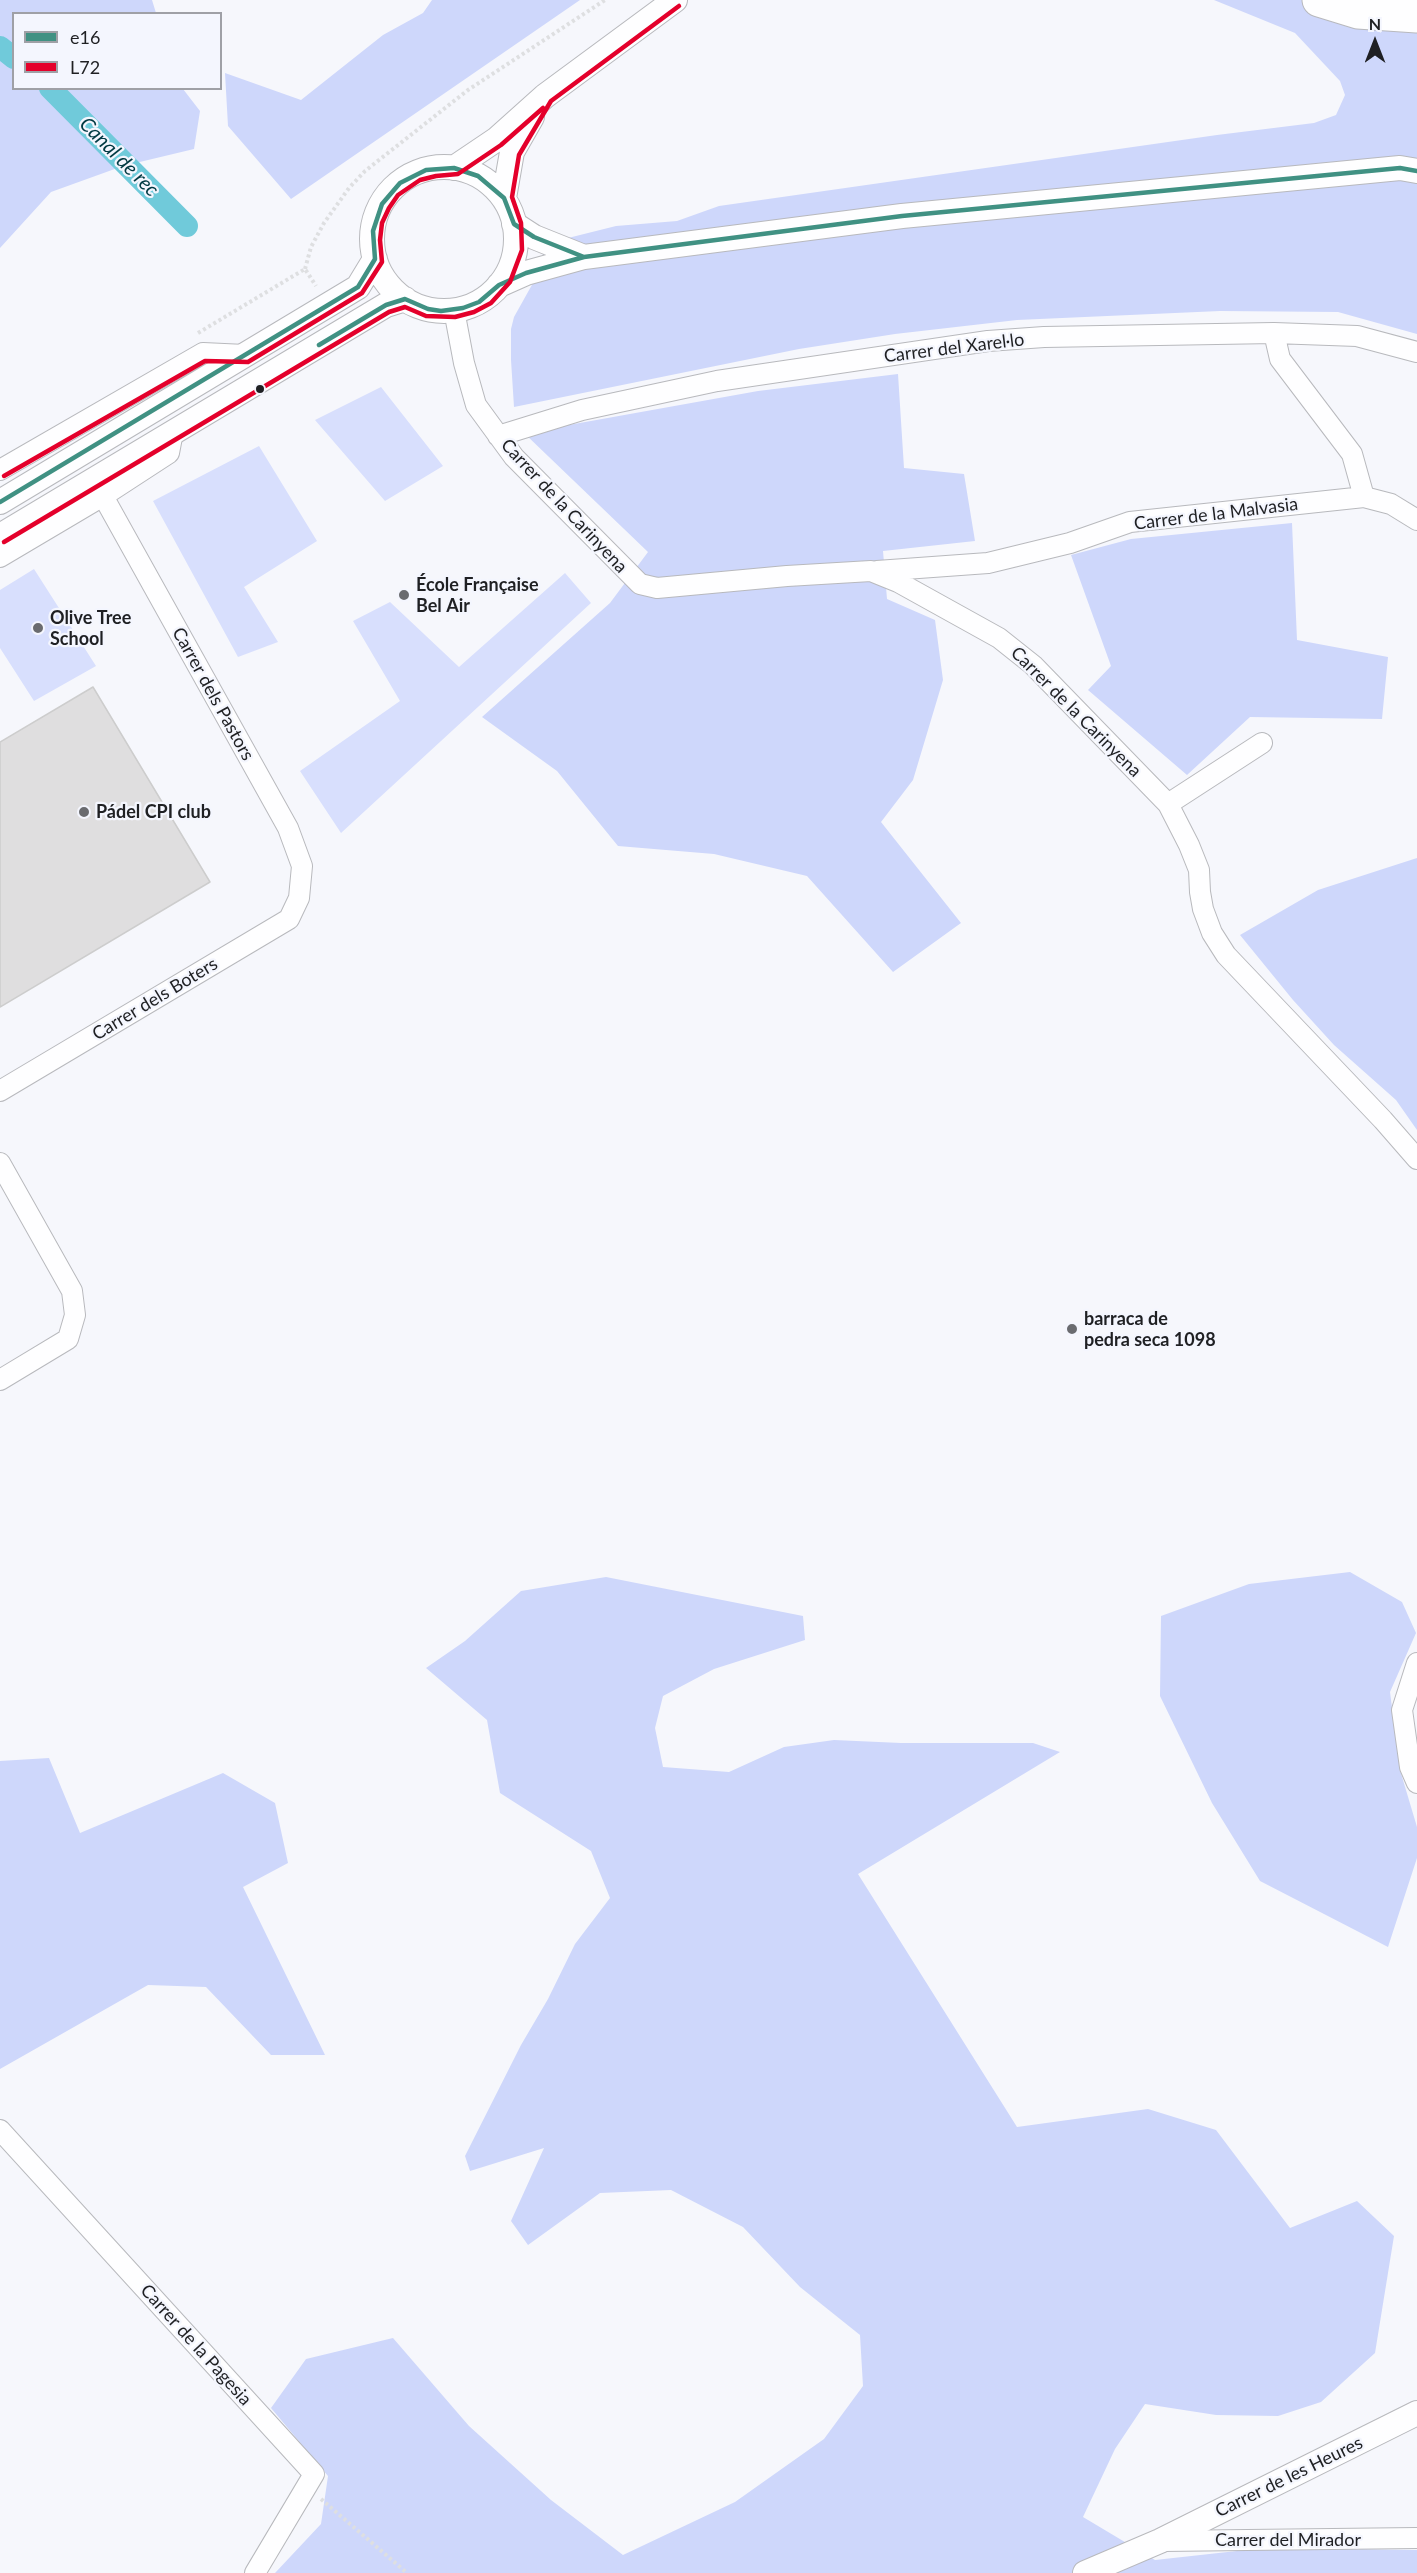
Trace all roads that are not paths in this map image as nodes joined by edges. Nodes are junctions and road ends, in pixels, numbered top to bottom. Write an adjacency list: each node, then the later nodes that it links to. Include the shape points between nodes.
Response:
1 (675, 0): 4 (street)
2 (1319, 0): 3 (highway, via 1358,12)
3 (1417, 16)
4 (544, 96): 5 (street, via 497,140); 7 (street, via 512,152)
5 (454, 168): 7 (street, via 485,180); 10 (street, via 417,173 387,196 375,221)
6 (1417, 171): 9 (street, via 1400,168 949,211)
7 (504, 198): 8 (street)
8 (514, 224): 9 (street, via 534,237); 11 (street, via 514,256)
9 (584, 257): 11 (street)
10 (375, 259): 12 (street); 16 (street, via 358,287)
11 (499, 285): 13 (street, via 479,302)
12 (395, 302): 13 (street); 17 (street)
13 (454, 310): 18 (street, Carrer de la Carinyena, via 476,405)
14 (1274, 333): 15 (street, Carrer del Xarel·lo, via 1357,336); 18 (street, Carrer del Xarel·lo, via 988,341 717,381 582,410); 21 (street, via 1280,359 1352,454)
15 (1417, 352)
16 (245, 355): 19 (street, via 203,353); 22 (street)
17 (173, 432): 20 (street, via 169,453); 24 (street)
18 (498, 436): 26 (street, Carrer de la Carinyena, via 530,474 640,584 657,588)
19 (0, 470)
20 (103, 496): 25 (street); 29 (street, Carrer dels Pastors, via 288,828 302,866)
21 (1364, 497): 23 (street, Carrer de la Malvasia, via 1391,504); 26 (street, Carrer de la Malvasia, via 1130,522 1070,543 988,563)
22 (0, 502)
23 (1417, 520)
24 (0, 536)
25 (0, 558)
26 (871, 571): 28 (street, Carrer de la Carinyena, via 999,638 1033,665)
27 (1262, 743): 28 (street)
28 (1168, 804): 31 (street, Carrer de la Carinyena, via 1190,845 1199,870 1203,909 1226,955)
29 (299, 898): 30 (street, Carrer dels Boters, via 289,919)
30 (0, 1091)
31 (1417, 1159)
32 (0, 1163): 33 (street, via 72,1290 75,1315 68,1339)
33 (0, 1380)
34 (1417, 1663): 35 (street, via 1402,1710 1410,1767)
35 (1417, 1784)
36 (0, 2130): 40 (street, Carrer de la Pagesia, via 314,2474)
37 (1417, 2413): 39 (street, Carrer de les Heures)
38 (1417, 2538): 39 (street, Carrer del Mirador)
39 (1160, 2541): 41 (street, Carrer de les Heures)
40 (255, 2573)
41 (1085, 2573)

